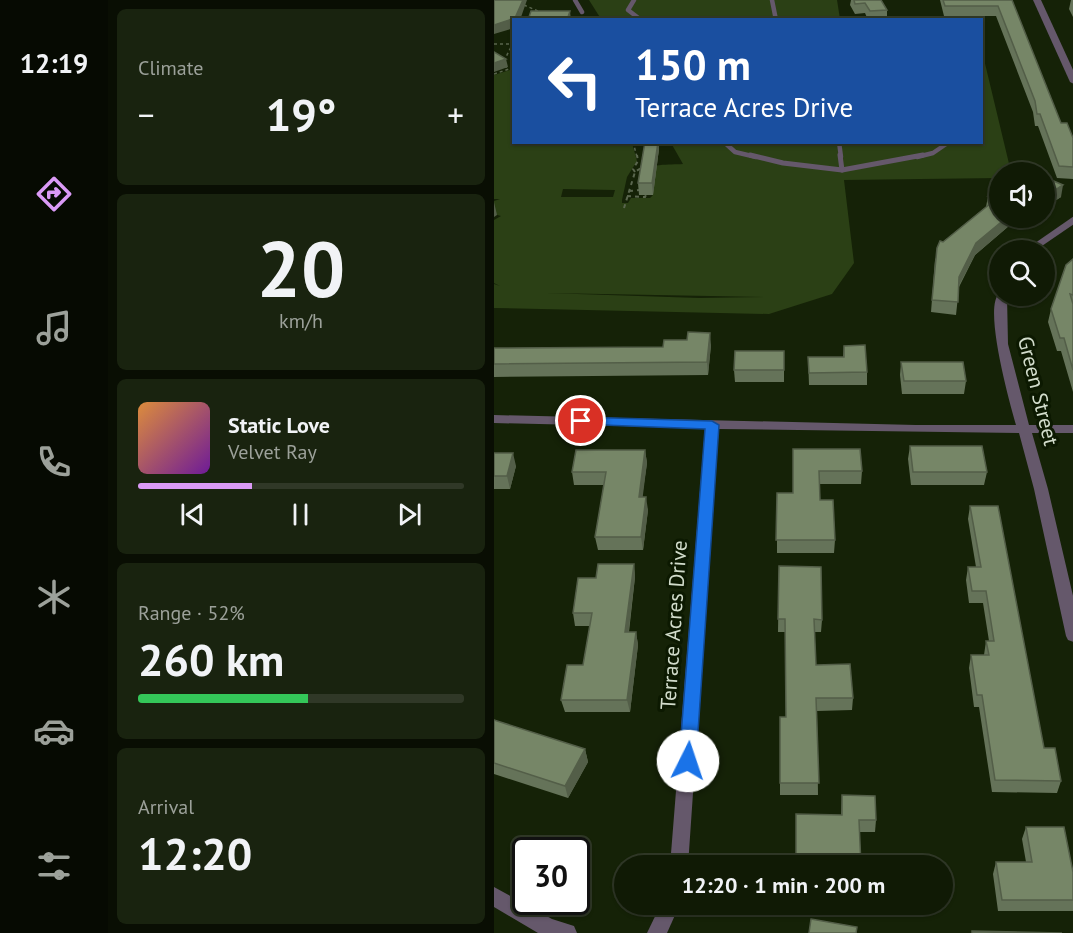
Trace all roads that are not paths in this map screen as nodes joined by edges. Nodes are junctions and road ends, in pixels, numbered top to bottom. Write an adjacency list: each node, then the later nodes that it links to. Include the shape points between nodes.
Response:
1 (575, 0): 5 (lane)
2 (634, 0): 6 (lane, via 628,10)
3 (772, 0): 7 (lane)
4 (1037, 0): 8 (street)
5 (582, 12)
6 (638, 18)
7 (776, 18)
8 (1070, 67): 9 (street)
9 (1073, 82)
10 (726, 144): 13 (lane, via 735,153)
11 (839, 144): 13 (lane)
12 (945, 144): 13 (lane, via 933,153)
13 (842, 170)
14 (1072, 221): 15 (street)
15 (1044, 240)
16 (1000, 306): 20 (street, Green Street, via 1002,344)
17 (494, 419): 18 (street)
18 (712, 425): 20 (street); 22 (street, Terrace Acres Drive)
19 (1073, 429): 20 (street)
20 (1025, 430): 21 (street, Green Street)
21 (1073, 636)
22 (681, 855)
23 (494, 897): 25 (street, via 548,928)
24 (665, 915): 26 (street)
25 (567, 933)
26 (656, 933)

